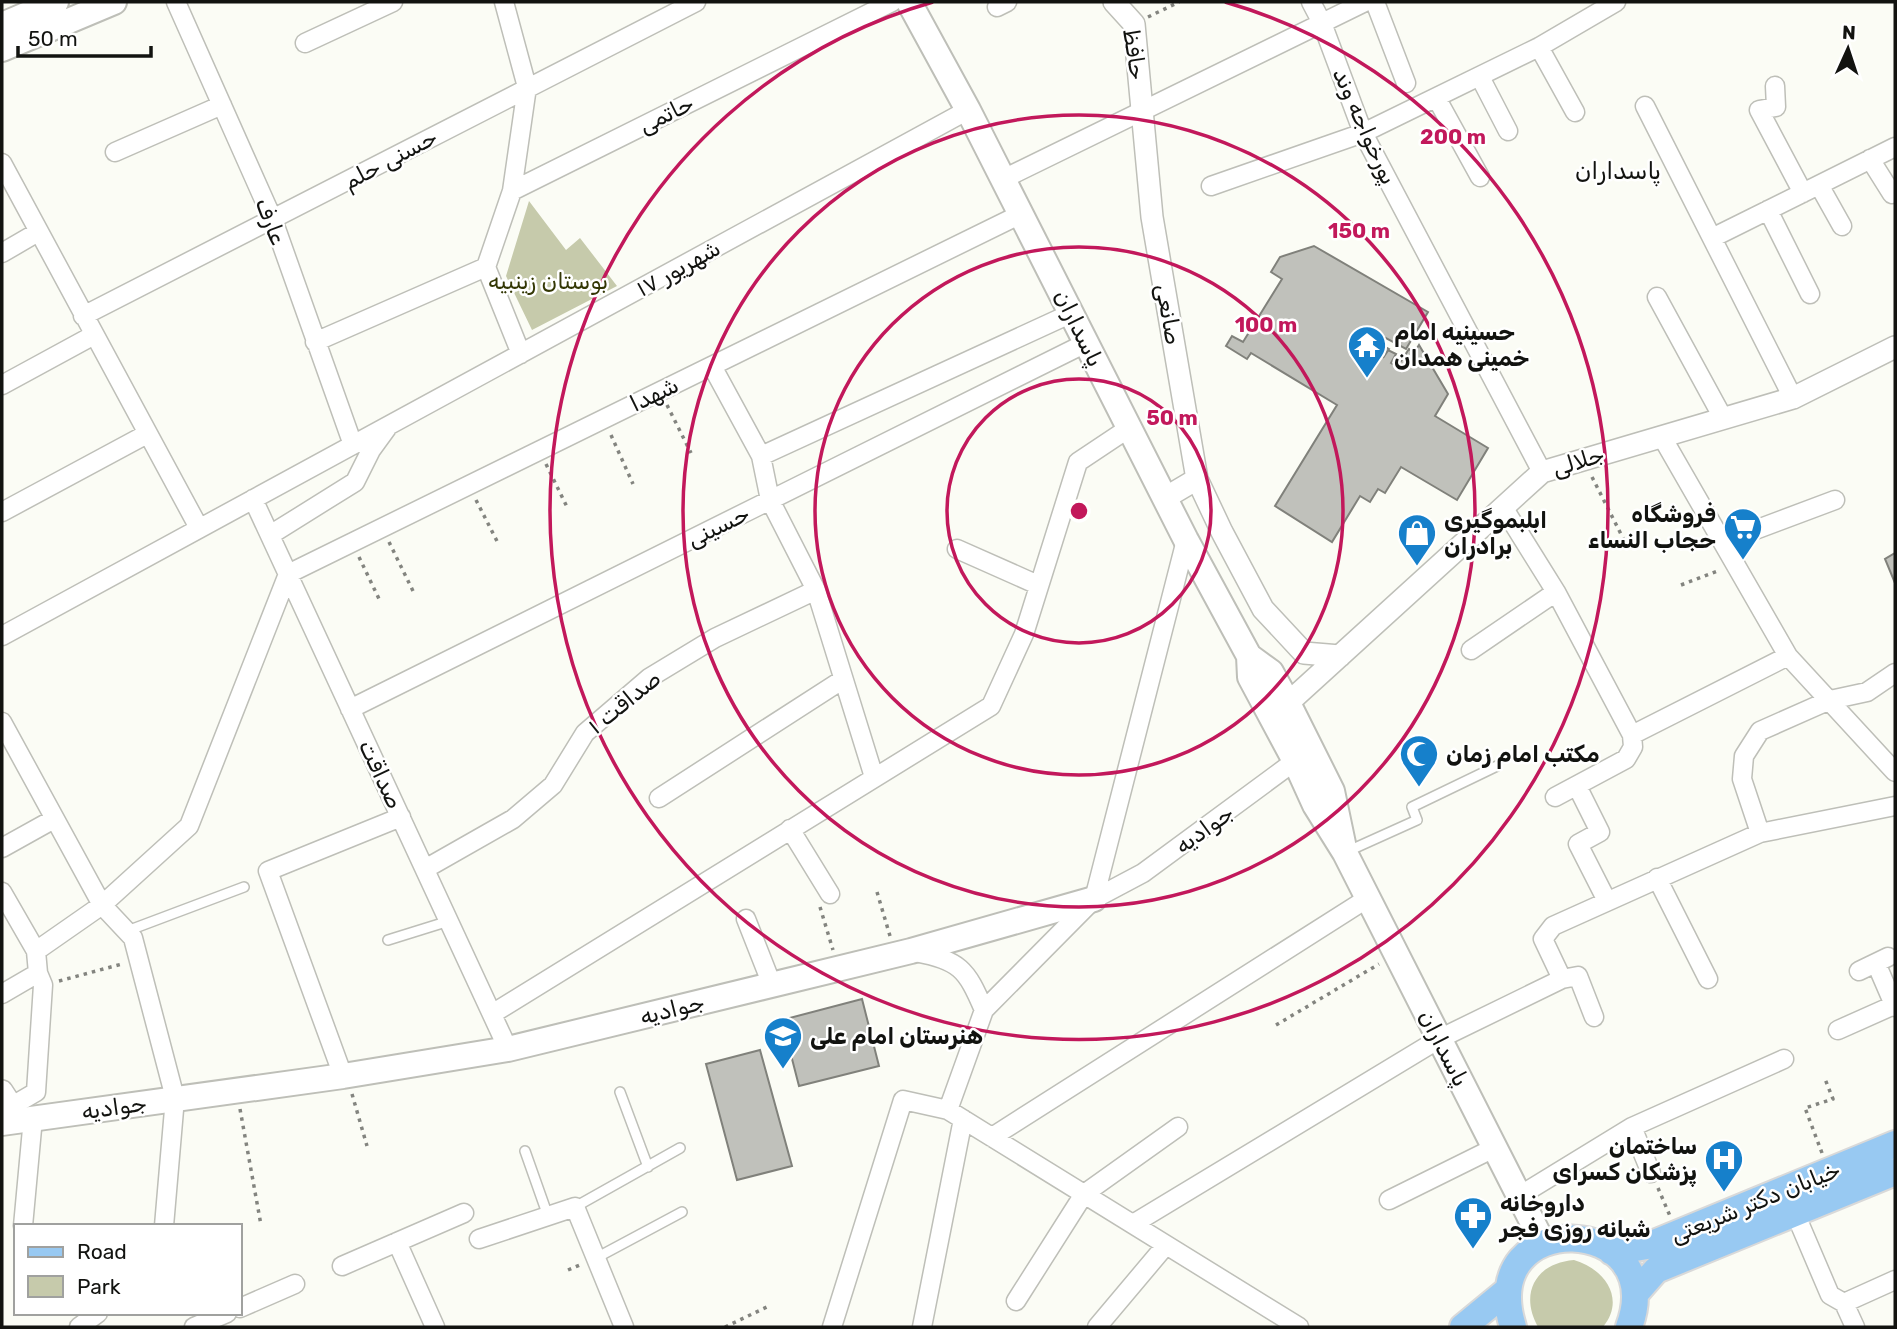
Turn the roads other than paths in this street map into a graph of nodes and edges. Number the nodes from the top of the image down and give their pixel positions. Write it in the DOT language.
graph roads {
  1 [pos="57,2"];
  2 [pos="114,2"];
  3 [pos="176,2"];
  4 [pos="393,2"];
  5 [pos="504,2"];
  6 [pos="696,2"];
  7 [pos="892,2"];
  8 [pos="909,2"];
  9 [pos="1114,2"];
  10 [pos="1311,2"];
  11 [pos="1365,2"];
  12 [pos="1375,2"];
  13 [pos="1616,2"];
  14 [pos="1322,23"];
  15 [pos="2,25"];
  16 [pos="305,43"];
  17 [pos="1539,47"];
  18 [pos="2,49"];
  19 [pos="1480,77"];
  20 [pos="1406,83"];
  21 [pos="1775,86"];
  22 [pos="527,87"];
  23 [pos="1437,99"];
  24 [pos="222,105"];
  25 [pos="1645,106"];
  26 [pos="968,110"];
  27 [pos="1143,112"];
  28 [pos="1575,112"];
  29 [pos="1508,131"];
  30 [pos="1363,134"];
  31 [pos="1895,147"];
  32 [pos="115,152"];
  33 [pos="1870,159"];
  34 [pos="2,163"];
  35 [pos="1480,177"];
  36 [pos="1003,178"];
  37 [pos="1211,186"];
  38 [pos="1811,189"];
  39 [pos="512,191"];
  40 [pos="1892,194"];
  41 [pos="1768,211"];
  42 [pos="1021,214"];
  43 [pos="272,220"];
  44 [pos="1842,226"];
  45 [pos="38,232"];
  46 [pos="1712,238"];
  47 [pos="2,253"];
  48 [pos="486,267"];
  49 [pos="1810,294"];
  50 [pos="1657,297"];
  51 [pos="1072,313"];
  52 [pos="83,316"];
  53 [pos="94,335"];
  54 [pos="315,342"];
  55 [pos="1086,343"];
  56 [pos="1895,347"];
  57 [pos="521,354"];
  58 [pos="712,366"];
  59 [pos="2,385"];
  60 [pos="1793,398"];
  61 [pos="1723,418"];
  62 [pos="389,425"];
  63 [pos="1129,428"];
  64 [pos="147,434"];
  65 [pos="1662,436"];
  66 [pos="353,444"];
  67 [pos="761,456"];
  68 [pos="1542,472"];
  69 [pos="1197,478"];
  70 [pos="1165,498"];
  71 [pos="253,499"];
  72 [pos="770,500"];
  73 [pos="1835,500"];
  74 [pos="1503,507"];
  75 [pos="2,512"];
  76 [pos="199,528"];
  77 [pos="270,535"];
  78 [pos="1186,540"];
  79 [pos="1723,542"];
  80 [pos="957,549"];
  81 [pos="288,574"];
  82 [pos="1038,585"];
  83 [pos="816,590"];
  84 [pos="1556,592"];
  85 [pos="2,635"];
  86 [pos="1471,650"];
  87 [pos="1249,656"];
  88 [pos="1340,656"];
  89 [pos="1788,656"];
  90 [pos="1895,673"];
  91 [pos="842,680"];
  92 [pos="1830,700"];
  93 [pos="1288,704"];
  94 [pos="350,709"];
  95 [pos="5,734"];
  96 [pos="1632,735"];
  97 [pos="1296,761"];
  98 [pos="1497,766"];
  99 [pos="1895,772"];
  100 [pos="874,777"];
  101 [pos="1577,786"];
  102 [pos="1555,797"];
  103 [pos="659,798"];
  104 [pos="1895,806"];
  105 [pos="401,817"];
  106 [pos="54,819"];
  107 [pos="790,829"];
  108 [pos="1760,833"];
  109 [pos="2,848"];
  110 [pos="1345,853"];
  111 [pos="425,869"];
  112 [pos="1657,878"];
  113 [pos="244,887"];
  114 [pos="2,892"];
  115 [pos="824,898"];
  116 [pos="1368,898"];
  117 [pos="1094,899"];
  118 [pos="1607,901"];
  119 [pos="102,905"];
  120 [pos="746,919"];
  121 [pos="449,921"];
  122 [pos="127,932"];
  123 [pos="388,940"];
  124 [pos="36,951"];
  125 [pos="903,953"];
  126 [pos="1859,971"];
  127 [pos="41,979"];
  128 [pos="1562,979"];
  129 [pos="1708,979"];
  130 [pos="772,985"];
  131 [pos="2,994"];
  132 [pos="1895,1006"];
  133 [pos="984,1010"];
  134 [pos="492,1014"];
  135 [pos="1594,1017"];
  136 [pos="1838,1030"];
  137 [pos="1439,1039"];
  138 [pos="508,1049"];
  139 [pos="1784,1059"];
  140 [pos="345,1076"];
  141 [pos="620,1092"];
  142 [pos="175,1098"];
  143 [pos="14,1111"];
  144 [pos="955,1114"];
  145 [pos="1178,1127"];
  146 [pos="1632,1128"];
  147 [pos="992,1137"];
  148 [pos="1895,1144"];
  149 [pos="680,1148"];
  150 [pos="1494,1148"];
  151 [pos="525,1150"];
  152 [pos="648,1167"];
  153 [pos="1895,1172"];
  154 [pos="1651,1173"];
  155 [pos="1084,1194"];
  156 [pos="1519,1196"];
  157 [pos="1389,1200"];
  158 [pos="575,1208"];
  159 [pos="682,1212"];
  160 [pos="464,1213"];
  161 [pos="1795,1213"];
  162 [pos="548,1216"];
  163 [pos="23,1224"];
  164 [pos="164,1224"];
  165 [pos="1133,1224"];
  166 [pos="478,1239"];
  167 [pos="397,1242"];
  168 [pos="1543,1244"];
  169 [pos="1166,1245"];
  170 [pos="1612,1252"];
  171 [pos="596,1258"];
  172 [pos="342,1266"];
  173 [pos="1895,1280"];
  174 [pos="295,1284"];
  175 [pos="1508,1290"];
  176 [pos="1635,1294"];
  177 [pos="1016,1301"];
  178 [pos="1844,1303"];
  179 [pos="242,1307"];
  180 [pos="95,1315"];
  181 [pos="222,1315"];
  182 [pos="79,1327"];
  183 [pos="194,1327"];
  184 [pos="435,1327"];
  185 [pos="624,1327"];
  186 [pos="832,1327"];
  187 [pos="922,1327"];
  188 [pos="1097,1327"];
  189 [pos="1299,1327"];
  190 [pos="1463,1327"];
  191 [pos="1513,1327"];
  192 [pos="1629,1327"];
  193 [pos="1856,1327"];
  1 -- 15 [label="main road"];
  2 -- 18 [label="main road"];
  3 -- 24 [label="street, عارف"];
  4 -- 16 [label="street"];
  5 -- 22 [label="street"];
  6 -- 22 [label="street, حسنی حلم"];
  7 -- 39 [label="street, حاتمی"];
  8 -- 26 [label="main road, پاسداران"];
  9 -- 27 [label="street, حافظ"];
  10 -- 14 [label="street, پورخواجه وند"];
  11 -- 14 [label="street"];
  12 -- 20 [label="street"];
  13 -- 17 [label="street"];
  14 -- 27 [label="street"];
  14 -- 30 [label="street, پورخواجه وند"];
  17 -- 19 [label="street"];
  17 -- 28 [label="street"];
  19 -- 23 [label="street"];
  19 -- 29 [label="street"];
  21 -- 38 [label="street"];
  22 -- 39 [label="street"];
  22 -- 43 [label="street, حسنی حلم"];
  23 -- 30 [label="street"];
  23 -- 35 [label="street"];
  24 -- 32 [label="street"];
  24 -- 43 [label="street, عارف"];
  25 -- 46 [label="street"];
  26 -- 36 [label="main road, پاسداران"];
  26 -- 57 [label="street, ۱۷ شهریور"];
  27 -- 36 [label="street"];
  27 -- 69 [label="street, صانعی"];
  30 -- 37 [label="street"];
  30 -- 68 [label="street, پورخواجه وند"];
  31 -- 33 [label="street"];
  33 -- 38 [label="street"];
  33 -- 40 [label="street"];
  34 -- 45 [label="street"];
  36 -- 42 [label="main road, پاسداران"];
  38 -- 41 [label="street"];
  38 -- 44 [label="street"];
  39 -- 48 [label="street"];
  41 -- 46 [label="street"];
  41 -- 49 [label="street"];
  42 -- 51 [label="main road, پاسداران"];
  42 -- 58 [label="street, شهدا"];
  43 -- 52 [label="street, حسنی حلم"];
  43 -- 54 [label="street, عارف"];
  45 -- 47 [label="street"];
  45 -- 52 [label="street"];
  46 -- 60 [label="street"];
  48 -- 54 [label="street"];
  48 -- 57 [label="street"];
  50 -- 61 [label="street"];
  51 -- 55 [label="main road, پاسداران"];
  51 -- 67 [label="street"];
  52 -- 53 [label="street"];
  53 -- 59 [label="street"];
  53 -- 64 [label="street"];
  54 -- 66 [label="street, عارف"];
  55 -- 63 [label="main road, پاسداران"];
  55 -- 72 [label="street, حسینی"];
  56 -- 60 [label="street, جلالی"];
  57 -- 62 [label="street, ۱۷ شهریور"];
  58 -- 67 [label="street"];
  58 -- 81 [label="street, شهدا"];
  60 -- 61 [label="street, جلالی"];
  61 -- 65 [label="street, جلالی"];
  62 -- 66 [label="street, ۱۷ شهریور"];
  62 -- 77 [label="street, ۱۷ شهریور"];
  63 -- 70 [label="main road, پاسداران"];
  63 -- 82 [label="street"];
  64 -- 75 [label="street"];
  64 -- 76 [label="street"];
  65 -- 68 [label="street, جلالی"];
  65 -- 79 [label="street"];
  66 -- 71 [label="street, ۱۷ شهریور"];
  67 -- 72 [label="street"];
  68 -- 74 [label="street, جلالی"];
  69 -- 70 [label="street"];
  69 -- 88 [label="street, صانعی"];
  70 -- 78 [label="main road, پاسداران"];
  71 -- 76 [label="street, ۱۷ شهریور"];
  71 -- 77 [label="street, صداقت"];
  72 -- 83 [label="street"];
  72 -- 94 [label="street, حسینی"];
  73 -- 79 [label="street"];
  74 -- 84 [label="street"];
  74 -- 88 [label="street, جلالی"];
  76 -- 85 [label="street, ۱۷ شهریور"];
  77 -- 81 [label="street, صداقت"];
  78 -- 87 [label="main road, پاسداران"];
  78 -- 117 [label="street"];
  79 -- 89 [label="street"];
  80 -- 82 [label="street"];
  81 -- 94 [label="street, صداقت"];
  81 -- 119 [label="street"];
  82 -- 100 [label="street"];
  83 -- 91 [label="street"];
  83 -- 111 [label="street, صداقت ۱"];
  84 -- 86 [label="street"];
  84 -- 96 [label="street"];
  87 -- 93 [label="main road, پاسداران"];
  87 -- 97 [label="main road, پاسداران"];
  88 -- 93 [label="street, جلالی"];
  89 -- 92 [label="street"];
  89 -- 96 [label="street"];
  90 -- 92 [label="street"];
  91 -- 100 [label="street"];
  91 -- 103 [label="street"];
  92 -- 99 [label="street"];
  92 -- 108 [label="street"];
  93 -- 110 [label="main road, پاسداران"];
  94 -- 105 [label="street, صداقت"];
  95 -- 106 [label="street"];
  96 -- 101 [label="street"];
  97 -- 110 [label="main road, پاسداران"];
  97 -- 117 [label="street, جوادیه"];
  98 -- 110 [label="lane"];
  100 -- 107 [label="street"];
  101 -- 102 [label="street"];
  101 -- 118 [label="street"];
  104 -- 108 [label="street"];
  105 -- 111 [label="street, صداقت"];
  105 -- 140 [label="street"];
  106 -- 109 [label="street"];
  106 -- 119 [label="street"];
  107 -- 115 [label="street"];
  107 -- 134 [label="street"];
  108 -- 112 [label="street"];
  110 -- 116 [label="main road, پاسداران"];
  111 -- 121 [label="street, صداقت"];
  112 -- 118 [label="street"];
  112 -- 129 [label="street"];
  113 -- 122 [label="lane"];
  114 -- 124 [label="street"];
  116 -- 137 [label="main road, پاسداران"];
  116 -- 147 [label="street"];
  117 -- 125 [label="main road, جوادیه"];
  117 -- 133 [label="street"];
  118 -- 128 [label="street"];
  119 -- 122 [label="street"];
  119 -- 124 [label="street"];
  120 -- 130 [label="street"];
  121 -- 123 [label="lane"];
  121 -- 134 [label="street, صداقت"];
  122 -- 142 [label="street"];
  124 -- 127 [label="street"];
  125 -- 130 [label="main road, جوادیه"];
  125 -- 133 [label="street"];
  126 -- 132 [label="street"];
  127 -- 131 [label="street"];
  127 -- 143 [label="street"];
  128 -- 135 [label="street"];
  128 -- 137 [label="street"];
  130 -- 138 [label="main road, جوادیه"];
  132 -- 136 [label="street"];
  133 -- 144 [label="street"];
  134 -- 138 [label="street, صداقت"];
  137 -- 150 [label="main road, پاسداران"];
  137 -- 165 [label="street"];
  138 -- 140 [label="main road, جوادیه"];
  139 -- 146 [label="street"];
  140 -- 142 [label="main road, جوادیه"];
  141 -- 152 [label="lane"];
  142 -- 143 [label="main road, جوادیه"];
  142 -- 164 [label="street"];
  143 -- 163 [label="street"];
  144 -- 147 [label="street"];
  144 -- 186 [label="street"];
  144 -- 187 [label="street"];
  145 -- 155 [label="street"];
  146 -- 154 [label="street"];
  146 -- 156 [label="street"];
  147 -- 155 [label="street"];
  148 -- 170 [label="main road, خیابان دکتر شریعتی"];
  149 -- 152 [label="lane"];
  150 -- 156 [label="main road, پاسداران"];
  150 -- 157 [label="street"];
  151 -- 162 [label="lane"];
  152 -- 158 [label="lane"];
  153 -- 161 [label="main road, خیابان دکتر شریعتی"];
  155 -- 165 [label="street"];
  155 -- 177 [label="street"];
  156 -- 168 [label="main road, پاسداران"];
  158 -- 162 [label="street"];
  158 -- 171 [label="street"];
  159 -- 171 [label="lane"];
  160 -- 167 [label="street"];
  161 -- 176 [label="main road, خیابان دکتر شریعتی"];
  161 -- 178 [label="street"];
  162 -- 166 [label="street"];
  165 -- 169 [label="street"];
  167 -- 172 [label="street"];
  167 -- 184 [label="street"];
  168 -- 170 [label="main road"];
  168 -- 175 [label="main road"];
  169 -- 188 [label="street"];
  169 -- 189 [label="street"];
  170 -- 176 [label="main road"];
  171 -- 185 [label="street"];
  173 -- 178 [label="street"];
  174 -- 179 [label="street"];
  175 -- 190 [label="main road"];
  175 -- 191 [label="main road"];
  176 -- 192 [label="main road"];
  178 -- 193 [label="street"];
  180 -- 182 [label="street"];
  181 -- 183 [label="street"];
}
